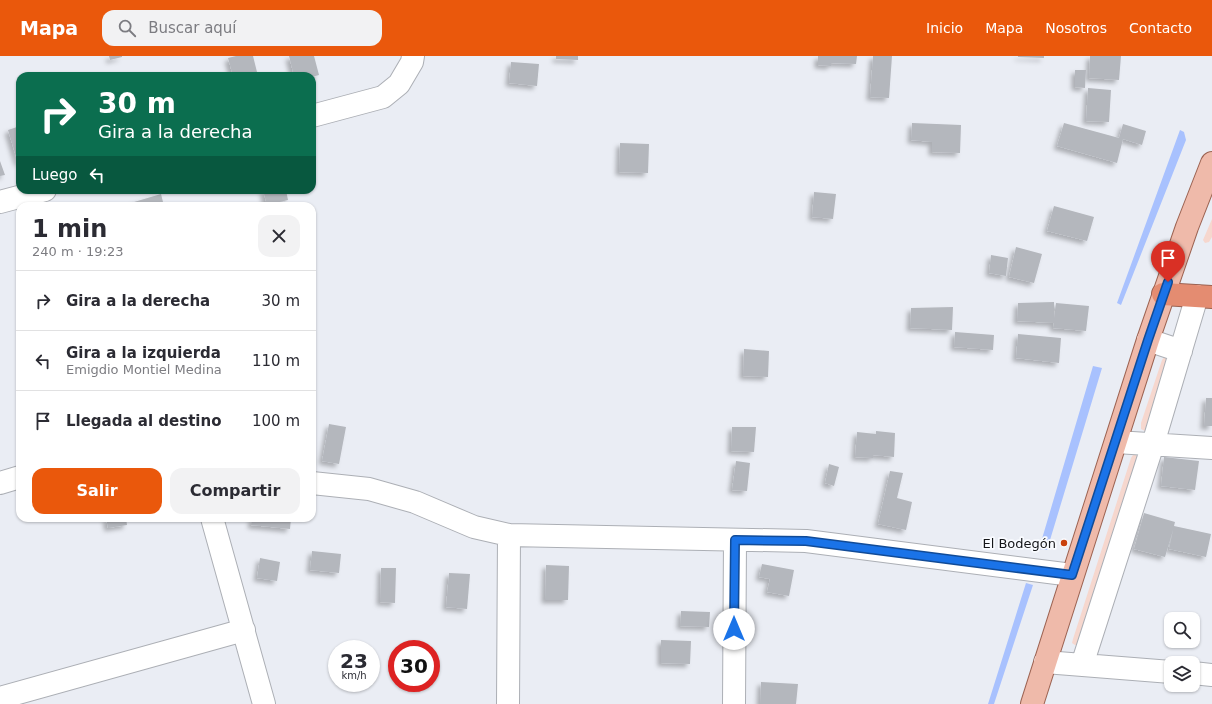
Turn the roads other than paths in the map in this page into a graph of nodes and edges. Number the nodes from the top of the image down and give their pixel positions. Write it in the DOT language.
graph roads {
  1 [pos="413,56"];
  2 [pos="316,115"];
  3 [pos="1212,163"];
  4 [pos="30,194"];
  5 [pos="0,202"];
  6 [pos="1163,294"];
  7 [pos="1204,297"];
  8 [pos="1148,340"];
  9 [pos="1181,350"];
  10 [pos="1116,442"];
  11 [pos="1152,444"];
  12 [pos="1212,448"];
  13 [pos="16,478"];
  14 [pos="0,483"];
  15 [pos="316,483"];
  16 [pos="213,522"];
  17 [pos="509,535"];
  18 [pos="735,540"];
  19 [pos="1072,575"];
  20 [pos="244,630"];
  21 [pos="1045,662"];
  22 [pos="1082,665"];
  23 [pos="1164,671"];
  24 [pos="1200,674"];
  25 [pos="1212,675"];
  26 [pos="0,698"];
  27 [pos="264,704"];
  28 [pos="508,704"];
  29 [pos="734,704"];
  30 [pos="1032,704"];
  1 -- 2 [label="street"];
  3 -- 6 [label="main road"];
  4 -- 5 [label="street"];
  6 -- 7 [label="highway"];
  6 -- 8 [label="main road"];
  7 -- 9 [label="street"];
  8 -- 9 [label="street"];
  8 -- 10 [label="main road"];
  9 -- 11 [label="street"];
  10 -- 11 [label="street"];
  10 -- 19 [label="main road"];
  11 -- 12 [label="street"];
  11 -- 22 [label="street"];
  13 -- 14 [label="street"];
  15 -- 17 [label="street"];
  16 -- 20 [label="street"];
  17 -- 18 [label="street"];
  17 -- 28 [label="street"];
  18 -- 19 [label="street"];
  18 -- 29 [label="street"];
  19 -- 21 [label="main road"];
  20 -- 26 [label="street"];
  20 -- 27 [label="street"];
  21 -- 22 [label="street"];
  21 -- 30 [label="main road"];
  22 -- 23 [label="street"];
  24 -- 25 [label="street"];
}
